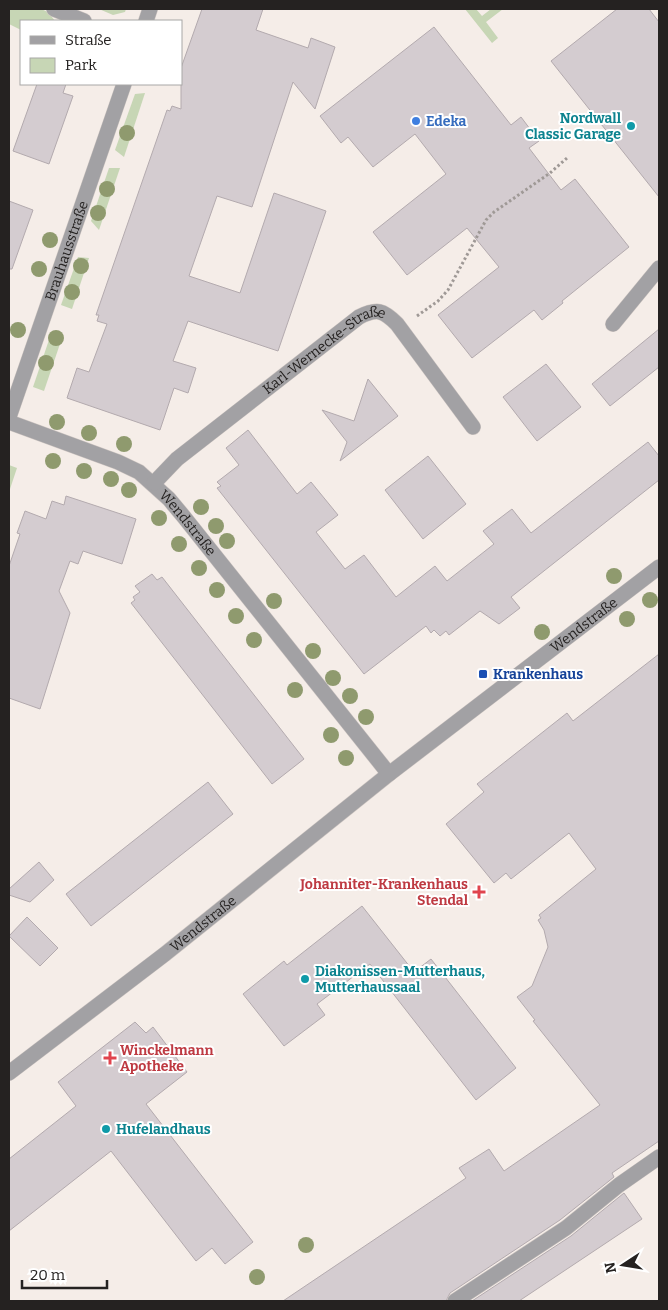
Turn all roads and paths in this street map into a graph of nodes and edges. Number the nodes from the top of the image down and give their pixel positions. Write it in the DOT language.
graph roads {
  1 [pos="54,9"];
  2 [pos="82,20"];
  3 [pos="124,85"];
  4 [pos="567,158"];
  5 [pos="659,268"];
  6 [pos="613,324"];
  7 [pos="401,328"];
  8 [pos="9,417"];
  9 [pos="9,422"];
  10 [pos="473,427"];
  11 [pos="154,484"];
  12 [pos="659,567"];
  13 [pos="388,774"];
  14 [pos="10,1068"];
  15 [pos="659,1157"];
  16 [pos="455,1301"];
  1 -- 2 [label="street"];
  3 -- 8 [label="street, Brauhausstraße"];
  4 -- 7 [label="path"];
  5 -- 6 [label="street"];
  7 -- 10 [label="street, Karl-Wernecke-Straße"];
  7 -- 11 [label="street, Karl-Wernecke-Straße"];
  9 -- 11 [label="street"];
  11 -- 13 [label="street, Wendstraße"];
  12 -- 13 [label="street, Wendstraße"];
  13 -- 14 [label="street, Wendstraße"];
  15 -- 16 [label="street"];
}
